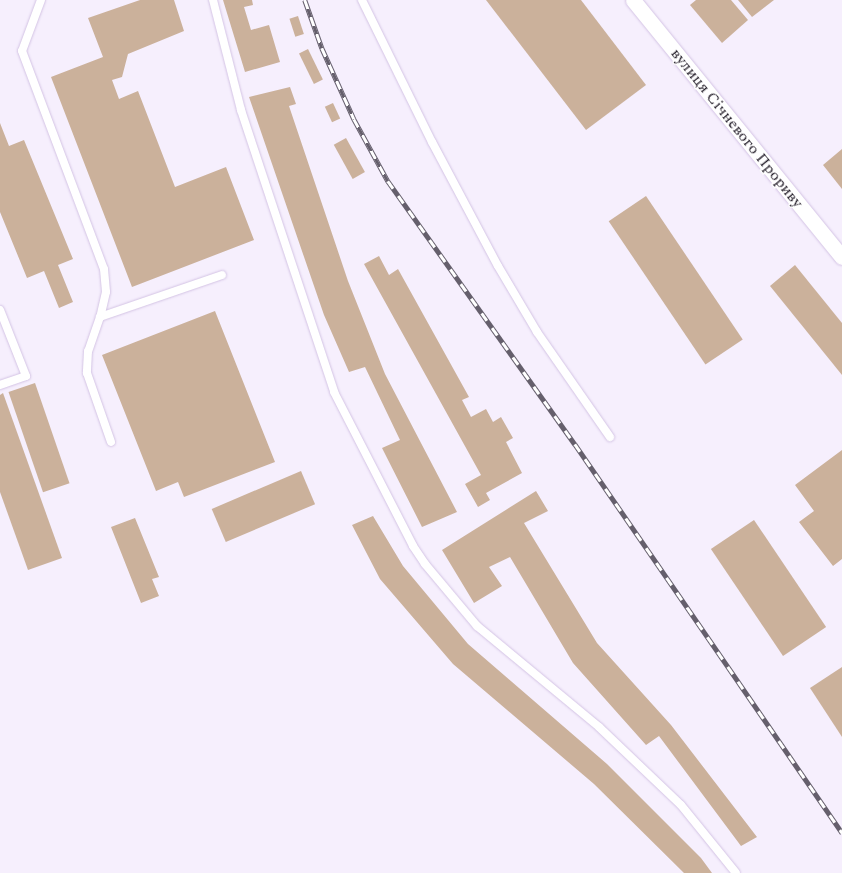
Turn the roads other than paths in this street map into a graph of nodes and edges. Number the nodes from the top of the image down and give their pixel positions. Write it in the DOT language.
graph roads {
  1 [pos="41,0"];
  2 [pos="213,0"];
  3 [pos="362,0"];
  4 [pos="633,0"];
  5 [pos="842,257"];
  6 [pos="222,275"];
  7 [pos="0,310"];
  8 [pos="100,317"];
  9 [pos="0,385"];
  10 [pos="610,437"];
  11 [pos="111,442"];
  12 [pos="736,873"];
  1 -- 8 [label="lane"];
  2 -- 12 [label="lane"];
  3 -- 10 [label="lane"];
  4 -- 5 [label="street, вулиця Січневого Прориву"];
  6 -- 8 [label="lane"];
  7 -- 9 [label="lane"];
  8 -- 11 [label="lane"];
}
